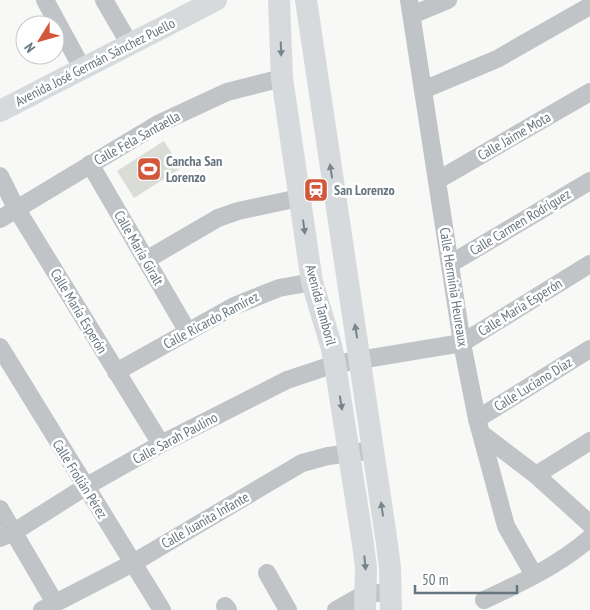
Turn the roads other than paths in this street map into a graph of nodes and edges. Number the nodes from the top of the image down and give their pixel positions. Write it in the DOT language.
graph roads {
  1 [pos="45,0"];
  2 [pos="104,0"];
  3 [pos="216,0"];
  4 [pos="279,0"];
  5 [pos="306,0"];
  6 [pos="448,0"];
  7 [pos="590,6"];
  8 [pos="410,8"];
  9 [pos="128,44"];
  10 [pos="82,68"];
  11 [pos="282,78"];
  12 [pos="423,90"];
  13 [pos="590,92"];
  14 [pos="0,110"];
  15 [pos="90,164"];
  16 [pos="0,176"];
  17 [pos="438,180"];
  18 [pos="590,181"];
  19 [pos="300,198"];
  20 [pos="16,208"];
  21 [pos="0,218"];
  22 [pos="146,260"];
  23 [pos="450,264"];
  24 [pos="590,264"];
  25 [pos="312,282"];
  26 [pos="188,332"];
  27 [pos="462,344"];
  28 [pos="0,347"];
  29 [pos="590,349"];
  30 [pos="360,360"];
  31 [pos="335,364"];
  32 [pos="116,372"];
  33 [pos="479,427"];
  34 [pos="590,440"];
  35 [pos="161,444"];
  36 [pos="374,450"];
  37 [pos="349,454"];
  38 [pos="536,475"];
  39 [pos="85,487"];
  40 [pos="0,509"];
  41 [pos="590,524"];
  42 [pos="7,535"];
  43 [pos="590,538"];
  44 [pos="132,563"];
  45 [pos="267,573"];
  46 [pos="534,576"];
  47 [pos="484,600"];
  48 [pos="366,601"];
  49 [pos="391,602"];
  50 [pos="48,606"];
  51 [pos="162,610"];
  52 [pos="288,610"];
  53 [pos="336,610"];
  1 -- 10 [label="street"];
  2 -- 9 [label="street"];
  3 -- 9 [label="main road, Avenida José Germán Sánchez Puello"];
  4 -- 11 [label="main road, Avenida Tamboril, one-way"];
  30 -- 5 [label="main road, Avenida Tamboril, one-way"];
  6 -- 8 [label="street"];
  7 -- 12 [label="street"];
  8 -- 12 [label="street, Calle Herminia Heureaux"];
  9 -- 10 [label="main road, Avenida José Germán Sánchez Puello"];
  10 -- 14 [label="main road, Avenida José Germán Sánchez Puello"];
  11 -- 15 [label="street, Calle Fela Santaella"];
  11 -- 19 [label="main road, Avenida Tamboril"];
  12 -- 17 [label="street, Calle Herminia Heureaux"];
  13 -- 17 [label="street, Calle Jaime Mota"];
  15 -- 20 [label="street, Calle Fela Santaella"];
  15 -- 22 [label="street, Calle María Giralt"];
  16 -- 20 [label="street, Calle María Esperón"];
  17 -- 23 [label="street, Calle Herminia Heureaux"];
  18 -- 23 [label="street, Calle Carmen Rodríguez"];
  19 -- 22 [label="street"];
  19 -- 25 [label="main road, Avenida Tamboril, one-way"];
  20 -- 21 [label="street, Calle Fela Santaella"];
  20 -- 32 [label="street, Calle María Esperón"];
  22 -- 26 [label="street, Calle María Giralt"];
  23 -- 27 [label="street, Calle Herminia Heureaux"];
  24 -- 27 [label="street, Calle María Esperón"];
  25 -- 26 [label="street, Calle Ricardo Ramírez"];
  25 -- 31 [label="main road, Avenida Tamboril"];
  26 -- 32 [label="street, Calle Ricardo Ramírez"];
  27 -- 30 [label="street, Calle María Esperón"];
  27 -- 33 [label="street, Calle Herminia Heureaux"];
  28 -- 39 [label="street, Calle Frolián Pérez"];
  29 -- 33 [label="street, Calle Luciano Díaz"];
  30 -- 31 [label="street, Calle Sarah Paulino"];
  30 -- 36 [label="main road, Avenida Tamboril"];
  31 -- 35 [label="street, Calle Sarah Paulino"];
  31 -- 37 [label="main road, Avenida Tamboril, one-way"];
  32 -- 35 [label="street, Calle María Esperón"];
  33 -- 38 [label="street"];
  33 -- 46 [label="street, Calle Herminia Heureaux"];
  34 -- 38 [label="street"];
  35 -- 39 [label="street, Calle Sarah Paulino"];
  36 -- 37 [label="street, Calle Juanita Infante"];
  49 -- 36 [label="main road, Avenida Tamboril, one-way"];
  37 -- 44 [label="street, Calle Juanita Infante"];
  37 -- 48 [label="main road, Avenida Tamboril, one-way"];
  38 -- 41 [label="street"];
  39 -- 42 [label="street, Calle Sarah Paulino"];
  39 -- 44 [label="street, Calle Frolián Pérez"];
  40 -- 42 [label="street"];
  42 -- 50 [label="street"];
  43 -- 46 [label="street"];
  44 -- 50 [label="street, Calle Juanita Infante"];
  44 -- 51 [label="street, Calle Frolián Pérez"];
  45 -- 52 [label="street"];
  46 -- 47 [label="street"];
  48 -- 49 [label="street"];
  48 -- 53 [label="street"];
}
